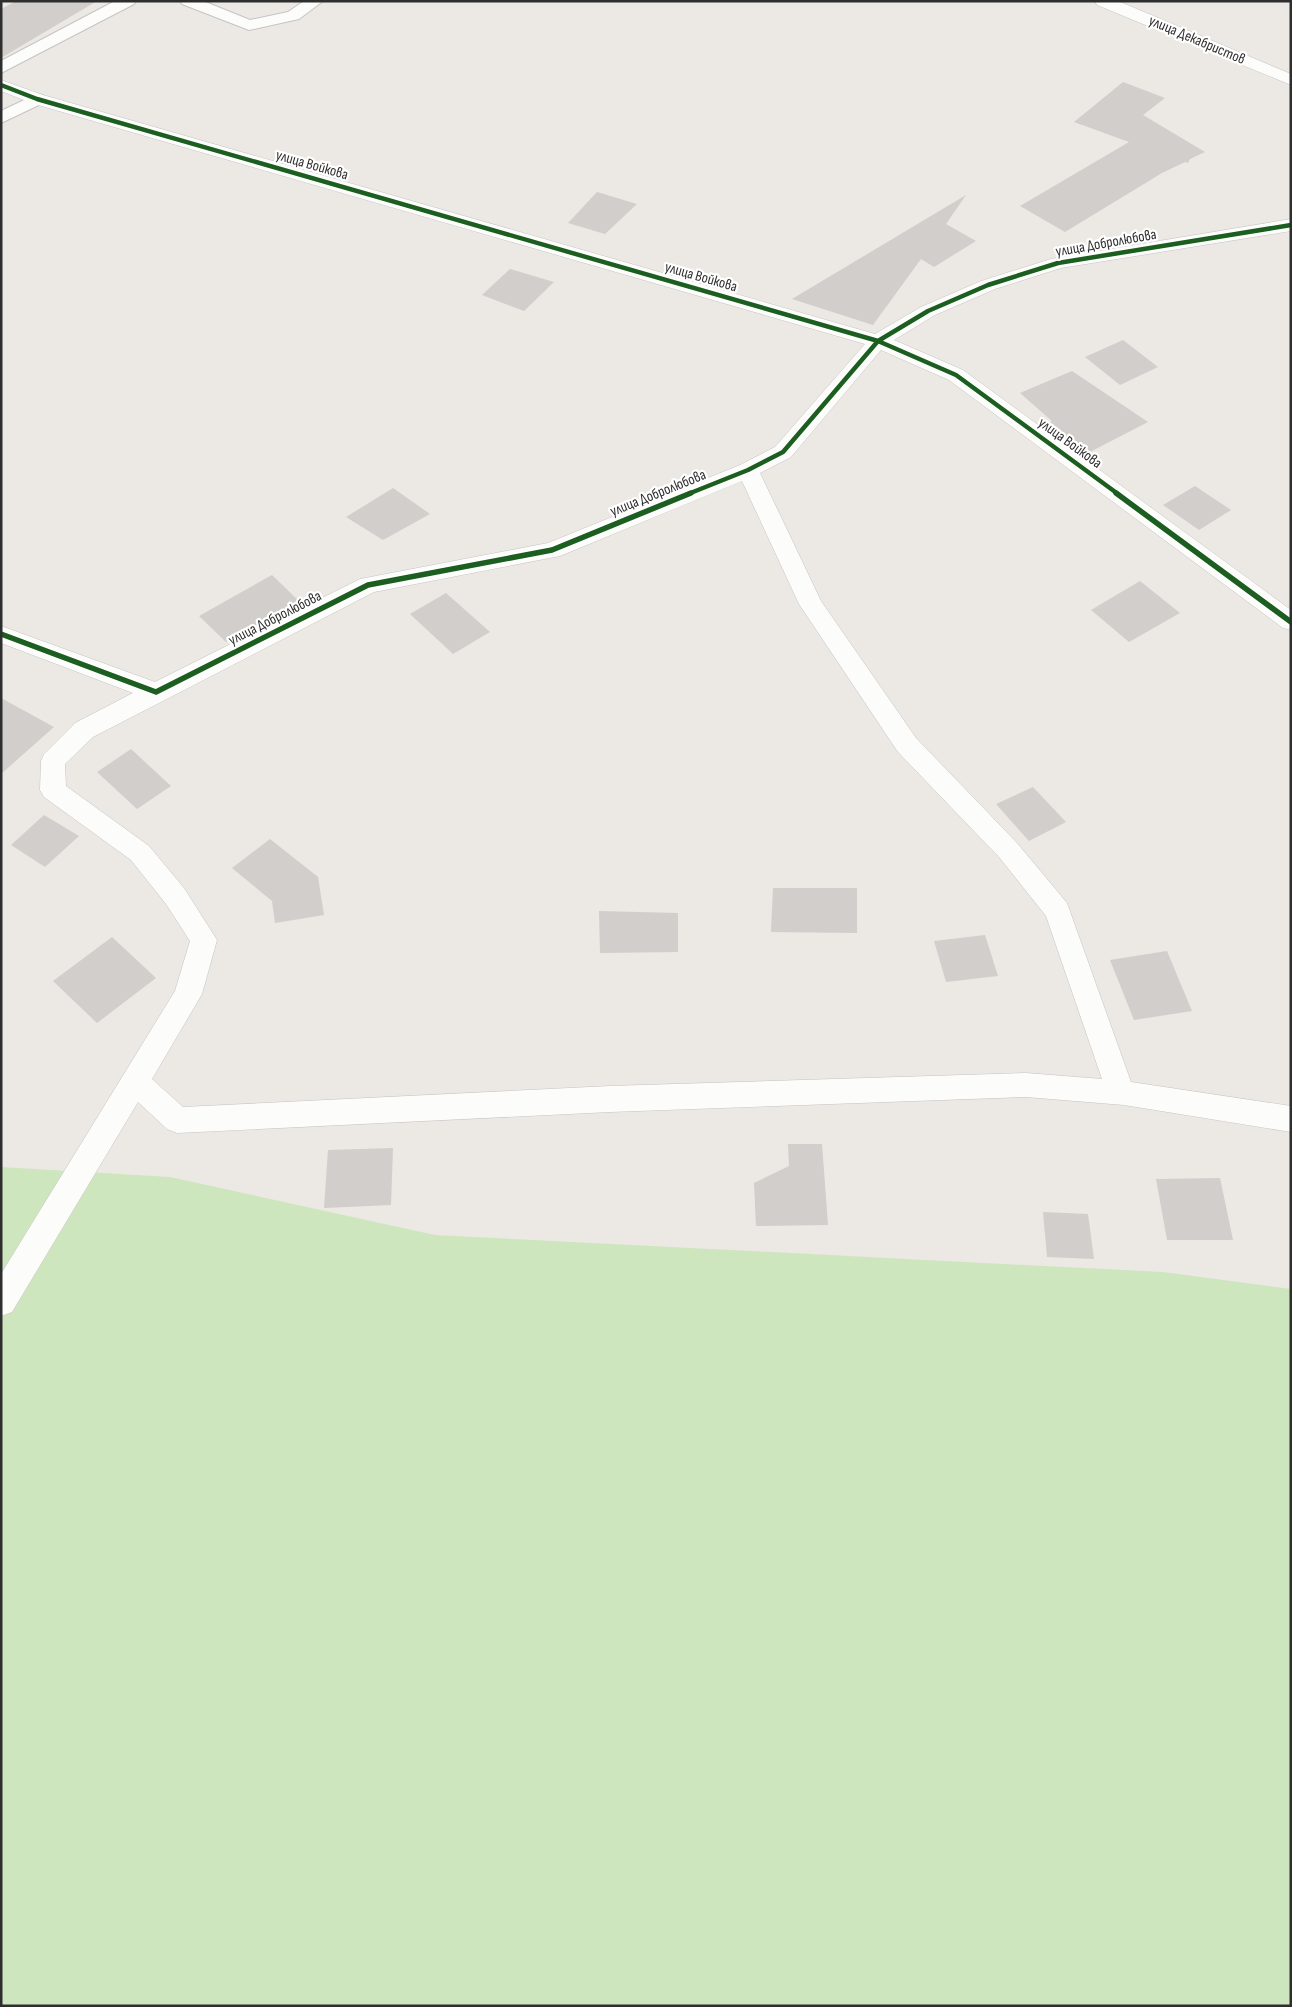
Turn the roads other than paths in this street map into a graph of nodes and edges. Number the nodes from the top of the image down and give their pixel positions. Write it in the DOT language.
graph roads {
  1 [pos="128,1"];
  2 [pos="188,1"];
  3 [pos="315,1"];
  4 [pos="1103,1"];
  5 [pos="1,68"];
  6 [pos="1291,80"];
  7 [pos="1,85"];
  8 [pos="36,98"];
  9 [pos="1,118"];
  10 [pos="1291,226"];
  11 [pos="878,341"];
  12 [pos="748,470"];
  13 [pos="1291,622"];
  14 [pos="1,634"];
  15 [pos="156,692"];
  16 [pos="135,1082"];
  17 [pos="1121,1094"];
  18 [pos="1291,1119"];
  19 [pos="1,1302"];
  1 -- 5 [label="lane"];
  2 -- 3 [label="lane"];
  4 -- 6 [label="street, улица Декабристов"];
  7 -- 8 [label="street, улица Войкова"];
  8 -- 9 [label="lane"];
  8 -- 11 [label="street, улица Войкова"];
  10 -- 11 [label="street, улица Добролюбова"];
  11 -- 12 [label="street, улица Добролюбова"];
  11 -- 13 [label="street, улица Войкова"];
  12 -- 15 [label="street, улица Добролюбова"];
  12 -- 17 [label="street"];
  14 -- 15 [label="street"];
  15 -- 16 [label="street, улица Добролюбова"];
  16 -- 17 [label="street"];
  16 -- 19 [label="street"];
  17 -- 18 [label="street"];
}
